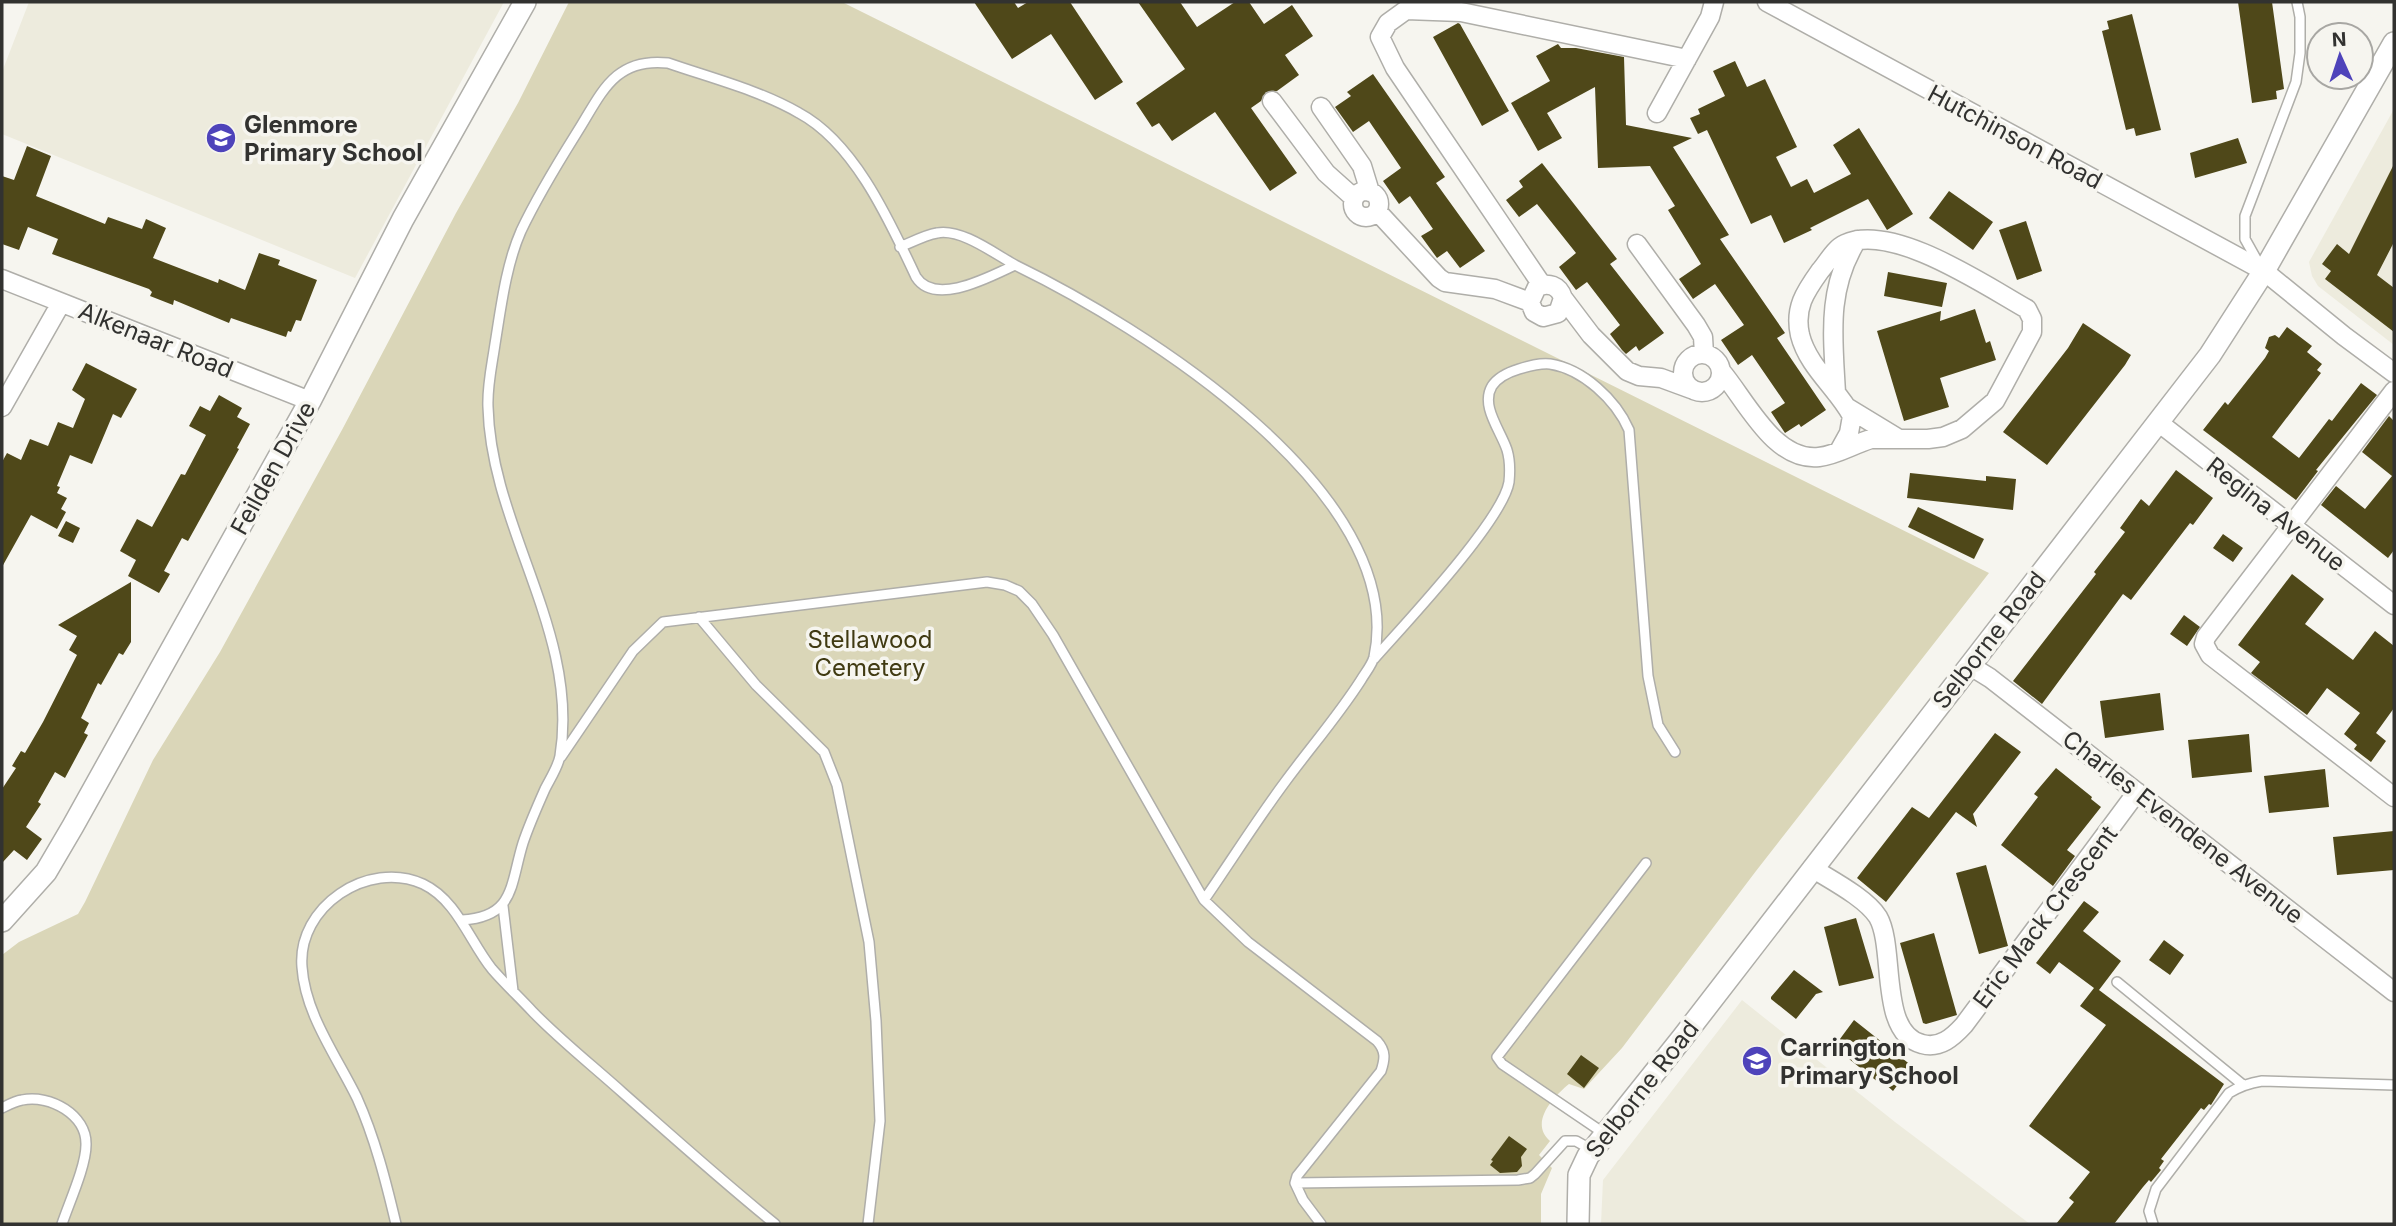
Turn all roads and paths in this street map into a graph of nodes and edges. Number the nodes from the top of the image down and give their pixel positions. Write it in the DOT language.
graph roads {
  1 [pos="525,2"];
  2 [pos="1714,2"];
  3 [pos="1767,2"];
  4 [pos="2297,2"];
  5 [pos="2394,43"];
  6 [pos="1687,59"];
  7 [pos="1272,101"];
  8 [pos="1321,107"];
  9 [pos="1657,113"];
  10 [pos="1362,195"];
  11 [pos="1857,240"];
  12 [pos="1637,244"];
  13 [pos="900,247"];
  14 [pos="1015,265"];
  15 [pos="2264,271"];
  16 [pos="2,279"];
  17 [pos="1536,291"];
  18 [pos="1563,298"];
  19 [pos="61,303"];
  20 [pos="1543,317"];
  21 [pos="1591,335"];
  22 [pos="1704,354"];
  23 [pos="1685,364"];
  24 [pos="1721,371"];
  25 [pos="2394,373"];
  26 [pos="1661,378"];
  27 [pos="1696,390"];
  28 [pos="2394,391"];
  29 [pos="1836,393"];
  30 [pos="310,401"];
  31 [pos="1745,406"];
  32 [pos="2,407"];
  33 [pos="1848,408"];
  34 [pos="2158,422"];
  35 [pos="1899,439"];
  36 [pos="1839,451"];
  37 [pos="2291,526"];
  38 [pos="2394,606"];
  39 [pos="699,617"];
  40 [pos="1373,660"];
  41 [pos="1969,665"];
  42 [pos="1675,752"];
  43 [pos="560,760"];
  44 [pos="2137,792"];
  45 [pos="2394,797"];
  46 [pos="1646,863"];
  47 [pos="1812,868"];
  48 [pos="1204,900"];
  49 [pos="503,906"];
  50 [pos="462,920"];
  51 [pos="2,921"];
  52 [pos="2116,982"];
  53 [pos="513,990"];
  54 [pos="2394,992"];
  55 [pos="2243,1085"];
  56 [pos="2394,1085"];
  57 [pos="2,1108"];
  58 [pos="1599,1142"];
  59 [pos="1295,1183"];
  60 [pos="62,1224"];
  61 [pos="396,1224"];
  62 [pos="775,1224"];
  63 [pos="868,1224"];
  64 [pos="1321,1224"];
  65 [pos="1578,1224"];
  66 [pos="2152,1224"];
  1 -- 30 [label="street, Feilden Drive"];
  2 -- 6 [label="street"];
  3 -- 15 [label="street, Hutchinson Road"];
  4 -- 15 [label="lane"];
  5 -- 15 [label="street, Selborne Road"];
  6 -- 9 [label="street"];
  6 -- 17 [label="street"];
  7 -- 10 [label="street"];
  8 -- 10 [label="street"];
  10 -- 17 [label="street"];
  11 -- 29 [label="street"];
  11 -- 29 [label="street"];
  11 -- 35 [label="street"];
  12 -- 22 [label="street"];
  13 -- 14 [label="lane"];
  13 -- 14 [label="lane"];
  13 -- 43 [label="lane"];
  14 -- 40 [label="lane"];
  15 -- 25 [label="street, Hutchinson Road"];
  15 -- 34 [label="street, Selborne Road"];
  16 -- 19 [label="street, Alkenaar Road"];
  17 -- 18 [label="street"];
  17 -- 20 [label="street"];
  18 -- 20 [label="street"];
  18 -- 21 [label="street"];
  19 -- 30 [label="street, Alkenaar Road"];
  19 -- 32 [label="street"];
  20 -- 21 [label="street"];
  21 -- 26 [label="street"];
  22 -- 23 [label="street"];
  22 -- 24 [label="street"];
  23 -- 26 [label="street"];
  23 -- 27 [label="street"];
  24 -- 27 [label="street"];
  24 -- 31 [label="street"];
  26 -- 27 [label="street"];
  27 -- 31 [label="street"];
  28 -- 37 [label="street"];
  29 -- 33 [label="street"];
  30 -- 51 [label="street, Feilden Drive"];
  31 -- 36 [label="street"];
  33 -- 35 [label="street"];
  33 -- 36 [label="street"];
  34 -- 37 [label="street, Regina Avenue"];
  34 -- 41 [label="street, Selborne Road"];
  35 -- 36 [label="street"];
  37 -- 38 [label="street, Regina Avenue"];
  37 -- 45 [label="street"];
  39 -- 43 [label="lane"];
  39 -- 48 [label="lane"];
  39 -- 63 [label="lane"];
  40 -- 42 [label="lane"];
  40 -- 48 [label="lane"];
  41 -- 44 [label="street, Charles Evendene Avenue"];
  41 -- 47 [label="street, Selborne Road"];
  43 -- 49 [label="lane"];
  44 -- 47 [label="street, Eric Mack Crescent"];
  44 -- 54 [label="street, Charles Evendene Avenue"];
  46 -- 58 [label="lane"];
  47 -- 58 [label="street, Selborne Road"];
  48 -- 59 [label="lane"];
  49 -- 50 [label="lane"];
  49 -- 53 [label="lane"];
  50 -- 53 [label="lane"];
  50 -- 61 [label="lane"];
  52 -- 55 [label="lane"];
  53 -- 62 [label="lane"];
  55 -- 56 [label="lane"];
  55 -- 66 [label="lane"];
  57 -- 60 [label="lane"];
  58 -- 59 [label="lane"];
  58 -- 65 [label="street, Selborne Road"];
  59 -- 64 [label="lane"];
}
